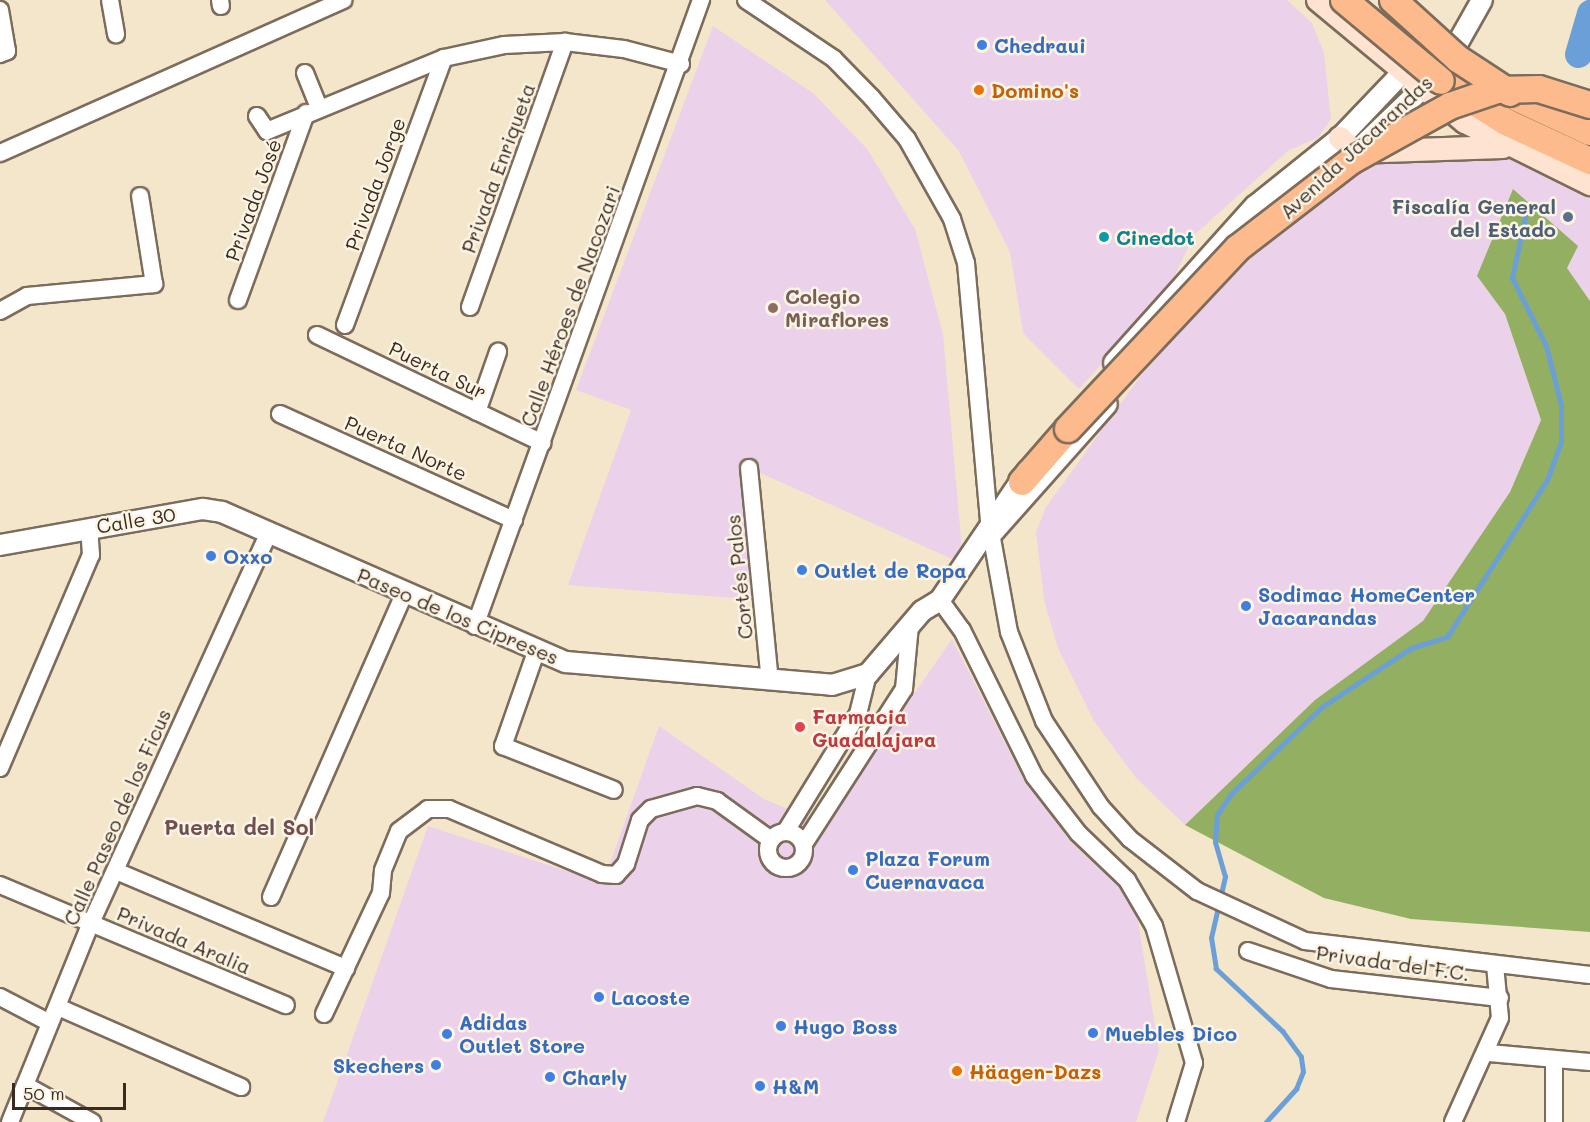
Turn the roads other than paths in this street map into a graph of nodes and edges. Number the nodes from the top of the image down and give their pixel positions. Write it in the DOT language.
graph roads {
  1 [pos="110,0"];
  2 [pos="344,0"];
  3 [pos="701,0"];
  4 [pos="746,0"];
  5 [pos="1318,0"];
  6 [pos="1333,0"];
  7 [pos="1344,0"];
  8 [pos="1393,0"];
  9 [pos="1405,0"];
  10 [pos="1482,0"];
  11 [pos="0,10"];
  12 [pos="116,34"];
  13 [pos="565,42"];
  14 [pos="1451,51"];
  15 [pos="3,53"];
  16 [pos="444,58"];
  17 [pos="681,64"];
  18 [pos="305,74"];
  19 [pos="1418,78"];
  20 [pos="313,110"];
  21 [pos="1586,112"];
  22 [pos="257,116"];
  23 [pos="1347,145"];
  24 [pos="1439,146"];
  25 [pos="1509,148"];
  26 [pos="0,153"];
  27 [pos="1590,161"];
  28 [pos="1590,184"];
  29 [pos="140,196"];
  30 [pos="1251,211"];
  31 [pos="1267,229"];
  32 [pos="238,300"];
  33 [pos="470,308"];
  34 [pos="0,312"];
  35 [pos="345,325"];
  36 [pos="317,335"];
  37 [pos="498,352"];
  38 [pos="477,412"];
  39 [pos="280,414"];
  40 [pos="542,443"];
  41 [pos="749,468"];
  42 [pos="1022,482"];
  43 [pos="514,520"];
  44 [pos="89,528"];
  45 [pos="269,532"];
  46 [pos="987,533"];
  47 [pos="0,545"];
  48 [pos="404,594"];
  49 [pos="939,600"];
  50 [pos="475,626"];
  51 [pos="910,626"];
  52 [pos="536,652"];
  53 [pos="868,674"];
  54 [pos="770,681"];
  55 [pos="0,768"];
  56 [pos="614,790"];
  57 [pos="786,831"];
  58 [pos="771,840"];
  59 [pos="804,844"];
  60 [pos="116,871"];
  61 [pos="0,885"];
  62 [pos="271,897"];
  63 [pos="92,923"];
  64 [pos="1248,951"];
  65 [pos="1495,965"];
  66 [pos="346,968"];
  67 [pos="1590,975"];
  68 [pos="0,997"];
  69 [pos="1500,999"];
  70 [pos="286,1005"];
  71 [pos="58,1008"];
  72 [pos="324,1014"];
  73 [pos="50,1023"];
  74 [pos="1489,1053"];
  75 [pos="1554,1059"];
  76 [pos="1590,1062"];
  77 [pos="25,1085"];
  78 [pos="241,1087"];
  79 [pos="10,1122"];
  80 [pos="93,1122"];
  81 [pos="1176,1122"];
  82 [pos="1453,1122"];
  83 [pos="1554,1122"];
  1 -- 12 [label="street"];
  2 -- 26 [label="street"];
  3 -- 17 [label="street, Calle Héroes de Nacozari"];
  4 -- 46 [label="street"];
  5 -- 19 [label="main road"];
  6 -- 19 [label="main road"];
  7 -- 27 [label="main road, bridge"];
  8 -- 21 [label="main road, bridge"];
  9 -- 14 [label="main road"];
  10 -- 14 [label="street"];
  11 -- 15 [label="street"];
  13 -- 16 [label="street"];
  13 -- 17 [label="street"];
  13 -- 33 [label="street, Privada Enriqueta"];
  14 -- 19 [label="street, Avenida Jacarandas"];
  14 -- 21 [label="main road, bridge"];
  14 -- 21 [label="main road"];
  16 -- 20 [label="street"];
  16 -- 35 [label="street, Privada Jorge"];
  17 -- 40 [label="street, Calle Héroes de Nacozari"];
  18 -- 20 [label="street"];
  19 -- 23 [label="street, Avenida Jacarandas"];
  19 -- 23 [label="street, Avenida Jacarandas"];
  19 -- 24 [label="main road"];
  19 -- 25 [label="main road"];
  20 -- 22 [label="street"];
  20 -- 32 [label="street, Privada José"];
  21 -- 42 [label="main road, bridge"];
  23 -- 24 [label="main road"];
  23 -- 30 [label="street, Avenida Jacarandas"];
  23 -- 31 [label="street, Avenida Jacarandas"];
  24 -- 25 [label="main road"];
  25 -- 28 [label="main road"];
  29 -- 34 [label="street"];
  30 -- 31 [label="street"];
  30 -- 42 [label="street, Avenida Jacarandas"];
  31 -- 46 [label="street, Avenida Jacarandas"];
  36 -- 38 [label="street, Puerta Sur"];
  37 -- 38 [label="street"];
  38 -- 40 [label="street, Puerta Sur"];
  39 -- 43 [label="street, Puerta Norte"];
  40 -- 43 [label="street, Calle Héroes de Nacozari"];
  41 -- 54 [label="street, Cortés Palos"];
  42 -- 46 [label="street, Avenida Jacarandas"];
  43 -- 50 [label="street, Calle Héroes de Nacozari"];
  44 -- 45 [label="street, Calle 30"];
  44 -- 47 [label="street, Calle 30"];
  44 -- 55 [label="street"];
  45 -- 48 [label="street, Paseo de los Cipreses"];
  45 -- 60 [label="street, Calle Paseo de los Ficus"];
  46 -- 49 [label="street, Avenida Jacarandas"];
  46 -- 65 [label="street"];
  48 -- 50 [label="street, Paseo de los Cipreses"];
  48 -- 62 [label="street"];
  49 -- 51 [label="street, Avenida Jacarandas"];
  49 -- 81 [label="street"];
  50 -- 52 [label="street, Paseo de los Cipreses"];
  51 -- 53 [label="street, Avenida Jacarandas"];
  51 -- 59 [label="street"];
  52 -- 54 [label="street, Paseo de los Cipreses"];
  52 -- 56 [label="street"];
  53 -- 54 [label="street, Paseo de los Cipreses"];
  53 -- 57 [label="street"];
  57 -- 58 [label="street"];
  57 -- 59 [label="street"];
  58 -- 59 [label="street"];
  58 -- 66 [label="street"];
  60 -- 63 [label="street, Calle Paseo de los Ficus"];
  60 -- 66 [label="street"];
  61 -- 63 [label="street, Privada Aralia"];
  63 -- 70 [label="street, Privada Aralia"];
  63 -- 71 [label="street, Calle Paseo de los Ficus"];
  64 -- 69 [label="street, Privada del F.C."];
  65 -- 67 [label="street"];
  65 -- 69 [label="street"];
  66 -- 72 [label="street"];
  68 -- 73 [label="street"];
  69 -- 74 [label="street"];
  71 -- 73 [label="street, Calle Paseo de los Ficus"];
  71 -- 78 [label="street"];
  73 -- 77 [label="street, Calle Paseo de los Ficus"];
  74 -- 75 [label="street"];
  74 -- 82 [label="street"];
  75 -- 76 [label="street"];
  75 -- 83 [label="street"];
  77 -- 79 [label="street, Calle Paseo de los Ficus"];
  77 -- 80 [label="street"];
}
